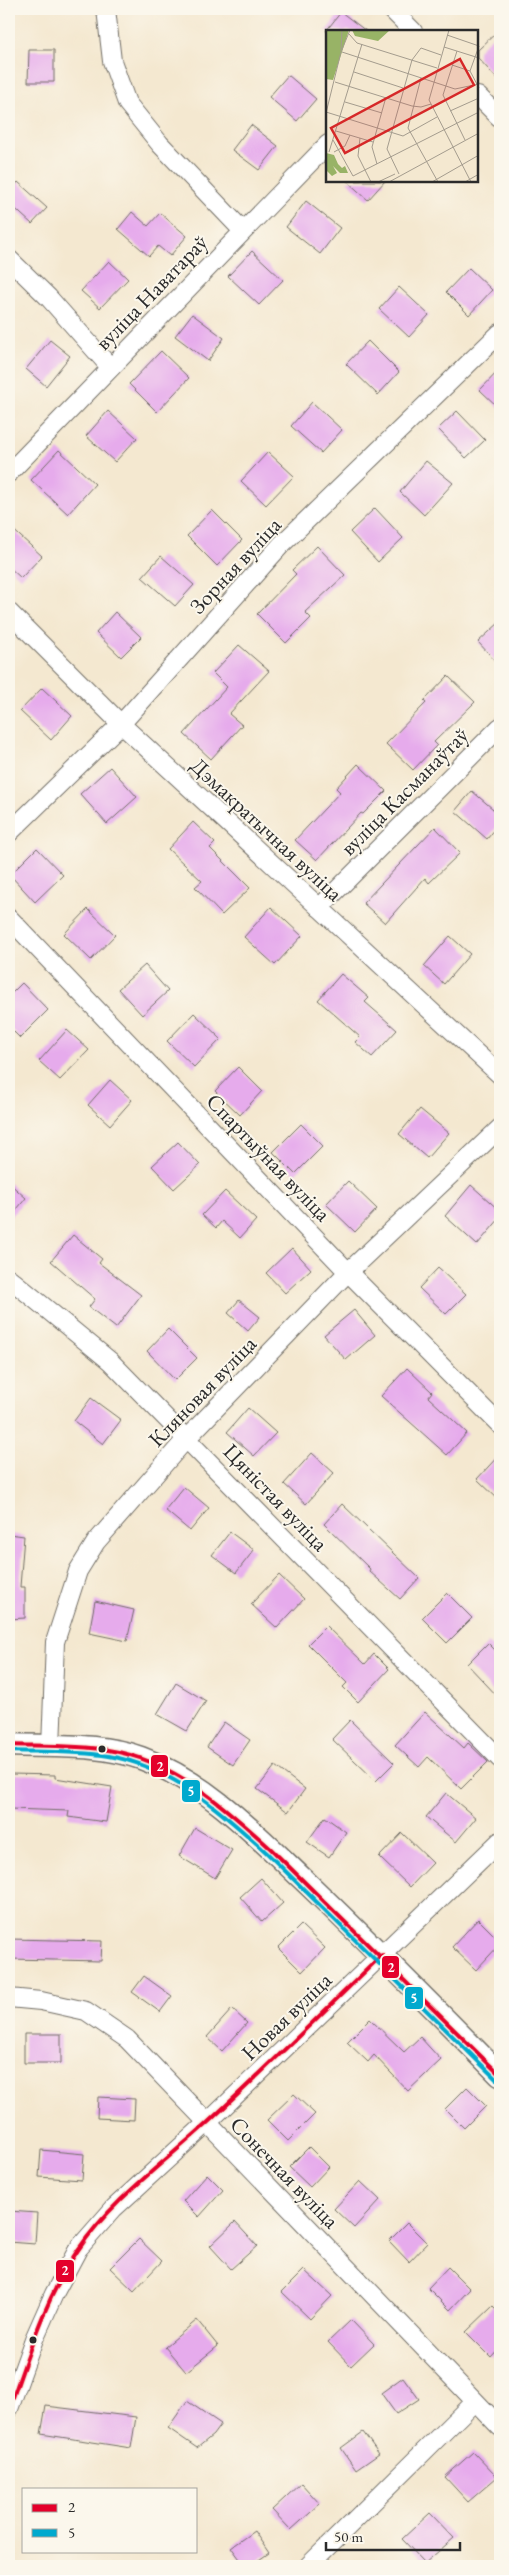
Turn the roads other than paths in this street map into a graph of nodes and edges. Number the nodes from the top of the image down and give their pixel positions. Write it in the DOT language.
graph roads {
  1 [pos="106,9"];
  2 [pos="391,9"];
  3 [pos="412,30"];
  4 [pos="479,97"];
  5 [pos="500,118"];
  6 [pos="326,146"];
  7 [pos="243,231"];
  8 [pos="9,259"];
  9 [pos="500,333"];
  10 [pos="110,367"];
  11 [pos="9,473"];
  12 [pos="9,612"];
  13 [pos="121,724"];
  14 [pos="500,727"];
  15 [pos="9,832"];
  16 [pos="319,908"];
  17 [pos="9,918"];
  18 [pos="500,1074"];
  19 [pos="500,1128"];
  20 [pos="348,1272"];
  21 [pos="9,1278"];
  22 [pos="500,1425"];
  23 [pos="186,1438"];
  24 [pos="9,1745"];
  25 [pos="51,1747"];
  26 [pos="500,1759"];
  27 [pos="500,1841"];
  28 [pos="382,1954"];
  29 [pos="9,1998"];
  30 [pos="500,2075"];
  31 [pos="207,2123"];
  32 [pos="475,2401"];
  33 [pos="9,2409"];
  34 [pos="500,2428"];
  35 [pos="308,2566"];
  1 -- 7 [label="street"];
  2 -- 3 [label="street"];
  4 -- 5 [label="street"];
  6 -- 7 [label="street, вуліца Наватараў"];
  7 -- 10 [label="street, вуліца Наватараў"];
  8 -- 10 [label="street"];
  9 -- 13 [label="street, Зорная вуліца"];
  10 -- 11 [label="street, вуліца Наватараў"];
  12 -- 13 [label="street, Дэмакратычная вуліца"];
  13 -- 15 [label="street, Зорная вуліца"];
  13 -- 16 [label="street, Дэмакратычная вуліца"];
  14 -- 16 [label="street, вуліца Касманаўтаў"];
  16 -- 18 [label="street, Дэмакратычная вуліца"];
  17 -- 20 [label="street, Спартыўная вуліца"];
  19 -- 20 [label="street, Кляновая вуліца"];
  20 -- 22 [label="street, Спартыўная вуліца"];
  20 -- 23 [label="street, Кляновая вуліца"];
  21 -- 23 [label="street, Цяністая вуліца"];
  23 -- 25 [label="street, Кляновая вуліца"];
  23 -- 26 [label="street, Цяністая вуліца"];
  24 -- 25 [label="street"];
  25 -- 28 [label="street"];
  27 -- 28 [label="street, Новая вуліца"];
  28 -- 30 [label="street"];
  28 -- 31 [label="street, Новая вуліца"];
  29 -- 31 [label="street, Сонечная вуліца"];
  31 -- 32 [label="street, Сонечная вуліца"];
  31 -- 33 [label="street, Новая вуліца"];
  32 -- 34 [label="street, Сонечная вуліца"];
  32 -- 35 [label="street"];
}
